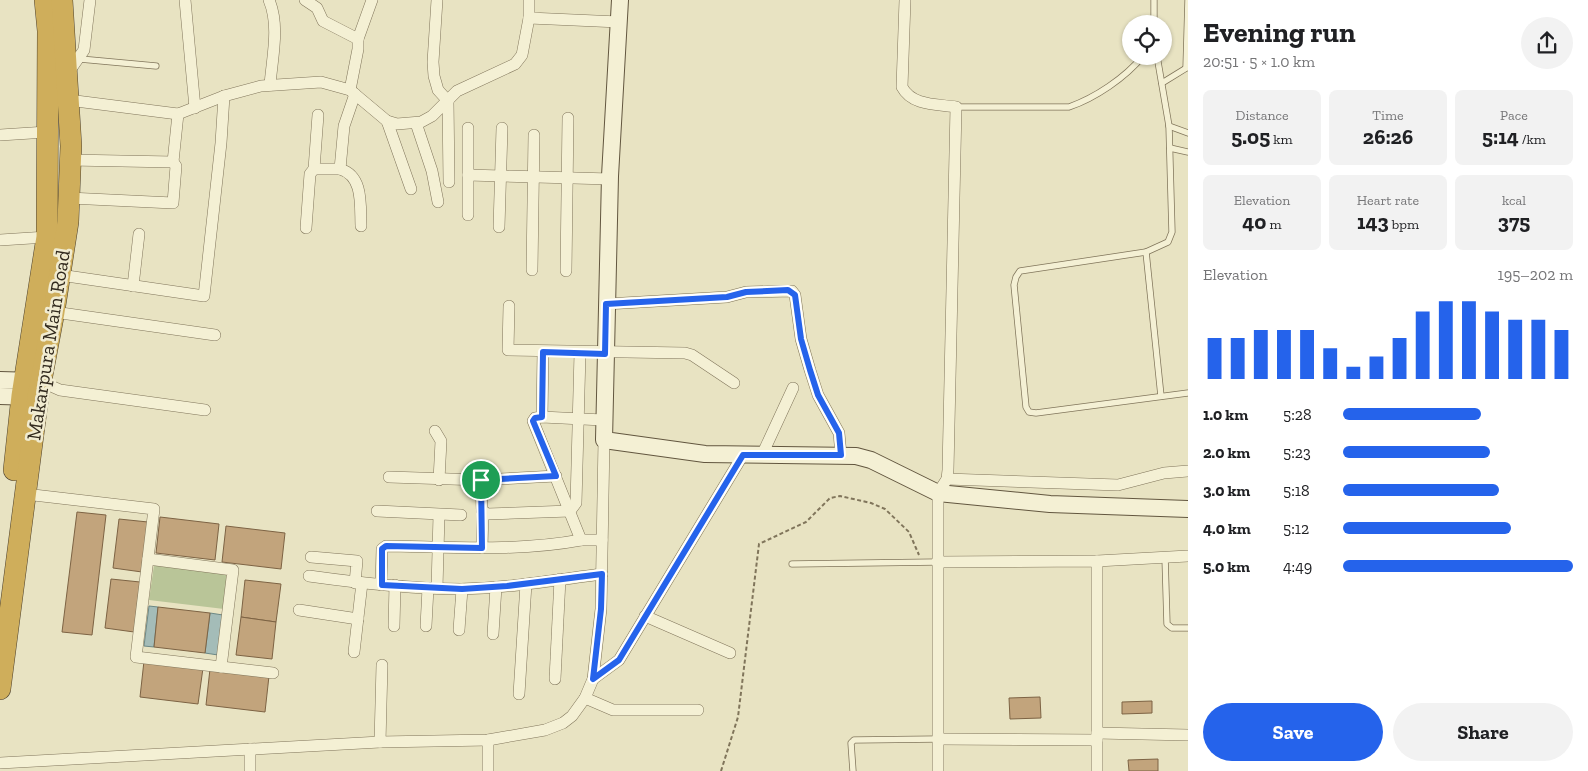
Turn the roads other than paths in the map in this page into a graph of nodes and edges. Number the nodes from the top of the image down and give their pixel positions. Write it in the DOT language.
graph roads {
  1 [pos="45,0"];
  2 [pos="62,0"];
  3 [pos="90,0"];
  4 [pos="185,0"];
  5 [pos="268,0"];
  6 [pos="305,0"];
  7 [pos="372,0"];
  8 [pos="436,0"];
  9 [pos="529,0"];
  10 [pos="620,0"];
  11 [pos="905,0"];
  12 [pos="1154,0"];
  13 [pos="1188,0"];
  14 [pos="1154,15"];
  15 [pos="529,18"];
  16 [pos="619,22"];
  17 [pos="358,39"];
  18 [pos="1136,65"];
  19 [pos="1159,65"];
  20 [pos="156,66"];
  21 [pos="73,67"];
  22 [pos="1187,68"];
  23 [pos="1162,83"];
  24 [pos="270,85"];
  25 [pos="353,92"];
  26 [pos="224,96"];
  27 [pos="68,100"];
  28 [pos="448,101"];
  29 [pos="956,107"];
  30 [pos="195,108"];
  31 [pos="178,114"];
  32 [pos="318,115"];
  33 [pos="568,118"];
  34 [pos="387,121"];
  35 [pos="416,123"];
  36 [pos="1169,126"];
  37 [pos="468,128"];
  38 [pos="502,128"];
  39 [pos="47,132"];
  40 [pos="1188,133"];
  41 [pos="0,134"];
  42 [pos="534,135"];
  43 [pos="1170,148"];
  44 [pos="1188,152"];
  45 [pos="70,160"];
  46 [pos="173,162"];
  47 [pos="314,169"];
  48 [pos="340,169"];
  49 [pos="468,174"];
  50 [pos="501,176"];
  51 [pos="533,177"];
  52 [pos="567,178"];
  53 [pos="610,179"];
  54 [pos="449,182"];
  55 [pos="411,189"];
  56 [pos="69,198"];
  57 [pos="438,202"];
  58 [pos="468,215"];
  59 [pos="361,226"];
  60 [pos="499,227"];
  61 [pos="306,228"];
  62 [pos="139,234"];
  63 [pos="47,237"];
  64 [pos="0,240"];
  65 [pos="1146,252"];
  66 [pos="532,270"];
  67 [pos="566,271"];
  68 [pos="60,275"];
  69 [pos="133,286"];
  70 [pos="606,304"];
  71 [pos="508,306"];
  72 [pos="54,312"];
  73 [pos="215,335"];
  74 [pos="543,352"];
  75 [pos="580,353"];
  76 [pos="605,354"];
  77 [pos="0,380"];
  78 [pos="734,383"];
  79 [pos="793,388"];
  80 [pos="37,389"];
  81 [pos="1188,393"];
  82 [pos="0,396"];
  83 [pos="1161,396"];
  84 [pos="205,410"];
  85 [pos="542,417"];
  86 [pos="579,419"];
  87 [pos="603,420"];
  88 [pos="435,431"];
  89 [pos="604,440"];
  90 [pos="743,455"];
  91 [pos="762,455"];
  92 [pos="841,455"];
  93 [pos="1188,471"];
  94 [pos="556,476"];
  95 [pos="388,477"];
  96 [pos="439,480"];
  97 [pos="481,480"];
  98 [pos="943,486"];
  99 [pos="25,494"];
  100 [pos="1188,509"];
  101 [pos="377,510"];
  102 [pos="570,510"];
  103 [pos="483,512"];
  104 [pos="461,514"];
  105 [pos="439,515"];
  106 [pos="580,540"];
  107 [pos="602,540"];
  108 [pos="438,547"];
  109 [pos="482,548"];
  110 [pos="1188,556"];
  111 [pos="311,557"];
  112 [pos="1166,557"];
  113 [pos="148,560"];
  114 [pos="1097,561"];
  115 [pos="937,562"];
  116 [pos="792,564"];
  117 [pos="602,574"];
  118 [pos="309,576"];
  119 [pos="560,579"];
  120 [pos="0,582"];
  121 [pos="359,583"];
  122 [pos="526,584"];
  123 [pos="382,585"];
  124 [pos="396,586"];
  125 [pos="496,586"];
  126 [pos="433,588"];
  127 [pos="462,589"];
  128 [pos="299,610"];
  129 [pos="644,616"];
  130 [pos="358,619"];
  131 [pos="394,626"];
  132 [pos="426,626"];
  133 [pos="1188,628"];
  134 [pos="459,630"];
  135 [pos="493,634"];
  136 [pos="354,652"];
  137 [pos="730,653"];
  138 [pos="382,665"];
  139 [pos="221,667"];
  140 [pos="273,673"];
  141 [pos="555,679"];
  142 [pos="593,679"];
  143 [pos="0,689"];
  144 [pos="518,694"];
  145 [pos="585,698"];
  146 [pos="698,710"];
  147 [pos="1188,736"];
  148 [pos="1097,737"];
  149 [pos="938,739"];
  150 [pos="488,740"];
  151 [pos="380,742"];
  152 [pos="250,749"];
  153 [pos="0,764"];
  154 [pos="250,771"];
  155 [pos="488,771"];
  156 [pos="853,771"];
  157 [pos="938,771"];
  158 [pos="1097,771"];
  1 -- 39 [label="highway, Makarpura Main Road"];
  2 -- 21 [label="highway, Makarpura Main Road"];
  3 -- 21 [label="street"];
  4 -- 30 [label="street"];
  5 -- 24 [label="street"];
  6 -- 17 [label="street"];
  7 -- 17 [label="street"];
  8 -- 28 [label="street"];
  9 -- 15 [label="street"];
  10 -- 16 [label="street"];
  11 -- 29 [label="street"];
  12 -- 14 [label="lane"];
  13 -- 22 [label="lane"];
  15 -- 16 [label="street"];
  15 -- 28 [label="street"];
  16 -- 53 [label="street"];
  17 -- 25 [label="street"];
  18 -- 29 [label="lane"];
  19 -- 23 [label="lane"];
  20 -- 21 [label="lane"];
  21 -- 27 [label="highway, Makarpura Main Road"];
  22 -- 23 [label="lane"];
  23 -- 36 [label="lane"];
  24 -- 25 [label="street"];
  24 -- 26 [label="street"];
  25 -- 34 [label="street"];
  25 -- 48 [label="street"];
  26 -- 30 [label="street"];
  26 -- 69 [label="street"];
  27 -- 31 [label="street"];
  27 -- 45 [label="highway, Makarpura Main Road"];
  28 -- 35 [label="street"];
  28 -- 54 [label="street"];
  29 -- 98 [label="street"];
  30 -- 31 [label="street"];
  31 -- 46 [label="street"];
  32 -- 47 [label="street"];
  33 -- 52 [label="street"];
  34 -- 35 [label="street"];
  34 -- 55 [label="street"];
  35 -- 57 [label="street"];
  36 -- 40 [label="lane"];
  36 -- 43 [label="lane"];
  37 -- 49 [label="street"];
  38 -- 50 [label="street"];
  39 -- 41 [label="street"];
  39 -- 63 [label="highway, Makarpura Main Road"];
  42 -- 51 [label="street"];
  43 -- 44 [label="lane"];
  43 -- 65 [label="lane"];
  45 -- 46 [label="street"];
  45 -- 56 [label="highway, Makarpura Main Road"];
  46 -- 56 [label="street"];
  47 -- 48 [label="street"];
  47 -- 61 [label="street"];
  48 -- 59 [label="street"];
  49 -- 50 [label="street"];
  49 -- 58 [label="street"];
  50 -- 51 [label="street"];
  50 -- 60 [label="street"];
  51 -- 52 [label="street"];
  51 -- 66 [label="street"];
  52 -- 53 [label="street"];
  52 -- 67 [label="street"];
  53 -- 70 [label="street"];
  56 -- 68 [label="highway, Makarpura Main Road"];
  62 -- 69 [label="street"];
  63 -- 64 [label="street"];
  63 -- 80 [label="highway, Makarpura Main Road"];
  65 -- 83 [label="lane"];
  65 -- 83 [label="lane"];
  68 -- 69 [label="street"];
  68 -- 72 [label="highway, Makarpura Main Road"];
  70 -- 76 [label="street"];
  70 -- 92 [label="street"];
  71 -- 74 [label="street"];
  72 -- 73 [label="street"];
  72 -- 80 [label="highway, Makarpura Main Road"];
  74 -- 75 [label="street"];
  74 -- 85 [label="street"];
  75 -- 76 [label="street"];
  75 -- 86 [label="street"];
  76 -- 78 [label="street"];
  76 -- 87 [label="street"];
  77 -- 80 [label="street"];
  79 -- 91 [label="street"];
  80 -- 82 [label="street"];
  80 -- 84 [label="street"];
  80 -- 99 [label="highway, Makarpura Main Road"];
  80 -- 120 [label="highway, Makarpura Main Road"];
  81 -- 83 [label="lane"];
  85 -- 86 [label="street"];
  85 -- 94 [label="street"];
  86 -- 87 [label="street"];
  86 -- 102 [label="street"];
  87 -- 89 [label="street"];
  88 -- 96 [label="street"];
  89 -- 90 [label="street"];
  89 -- 107 [label="street"];
  90 -- 91 [label="street"];
  90 -- 129 [label="street"];
  91 -- 92 [label="street"];
  92 -- 98 [label="street"];
  93 -- 98 [label="street"];
  94 -- 97 [label="street"];
  94 -- 102 [label="street"];
  95 -- 96 [label="street"];
  96 -- 97 [label="street"];
  97 -- 103 [label="street"];
  98 -- 100 [label="street"];
  98 -- 115 [label="street"];
  99 -- 113 [label="street"];
  99 -- 143 [label="highway, Makarpura Main Road"];
  101 -- 105 [label="street"];
  102 -- 103 [label="street"];
  102 -- 106 [label="street"];
  103 -- 109 [label="street"];
  104 -- 105 [label="street"];
  105 -- 108 [label="street"];
  106 -- 107 [label="street"];
  106 -- 109 [label="street"];
  107 -- 117 [label="street"];
  108 -- 109 [label="street"];
  108 -- 123 [label="street"];
  108 -- 126 [label="street"];
  110 -- 112 [label="street"];
  111 -- 121 [label="street"];
  112 -- 114 [label="street"];
  112 -- 133 [label="lane"];
  113 -- 139 [label="street"];
  113 -- 139 [label="street"];
  114 -- 115 [label="street"];
  114 -- 148 [label="street"];
  115 -- 116 [label="lane"];
  115 -- 149 [label="street"];
  117 -- 119 [label="street"];
  117 -- 142 [label="street"];
  118 -- 121 [label="street"];
  119 -- 122 [label="street"];
  119 -- 141 [label="street"];
  121 -- 123 [label="street"];
  121 -- 130 [label="street"];
  122 -- 125 [label="street"];
  122 -- 144 [label="street"];
  123 -- 124 [label="street"];
  124 -- 126 [label="street"];
  124 -- 131 [label="street"];
  125 -- 127 [label="street"];
  125 -- 135 [label="street"];
  126 -- 127 [label="street"];
  126 -- 132 [label="street"];
  127 -- 134 [label="street"];
  128 -- 130 [label="street"];
  129 -- 137 [label="street"];
  129 -- 142 [label="street"];
  130 -- 136 [label="street"];
  138 -- 151 [label="street"];
  139 -- 140 [label="street"];
  142 -- 145 [label="street"];
  145 -- 146 [label="street"];
  145 -- 150 [label="street"];
  147 -- 148 [label="street"];
  148 -- 149 [label="street"];
  148 -- 158 [label="street"];
  149 -- 156 [label="lane"];
  149 -- 157 [label="street"];
  150 -- 151 [label="street"];
  150 -- 155 [label="street"];
  151 -- 152 [label="street"];
  152 -- 153 [label="street"];
  152 -- 154 [label="street"];
}
